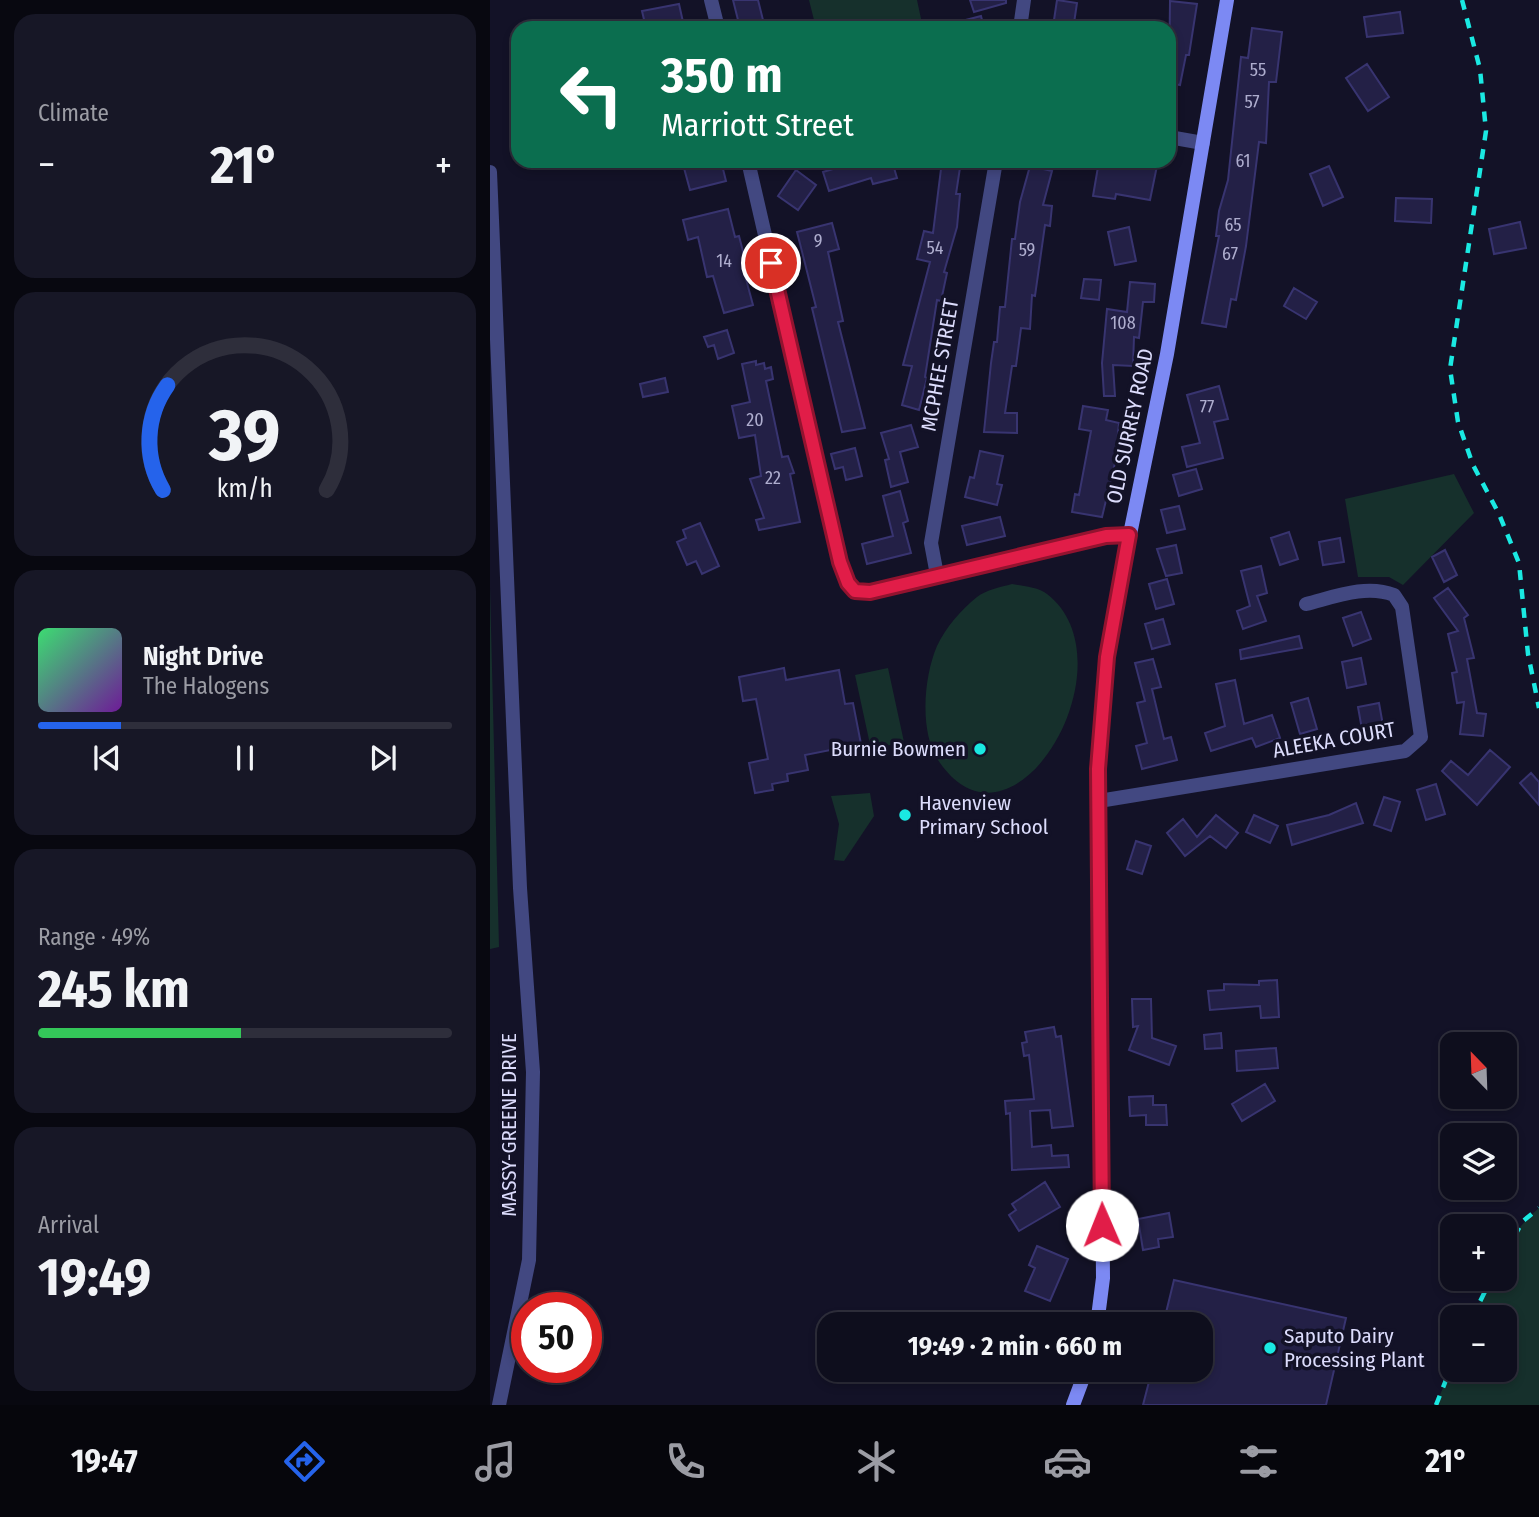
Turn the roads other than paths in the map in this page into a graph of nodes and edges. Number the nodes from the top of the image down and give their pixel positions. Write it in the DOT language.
graph roads {
  1 [pos="711,0"];
  2 [pos="1024,0"];
  3 [pos="1227,0"];
  4 [pos="716,21"];
  5 [pos="1021,21"];
  6 [pos="1176,138"];
  7 [pos="1202,143"];
  8 [pos="750,168"];
  9 [pos="995,168"];
  10 [pos="490,172"];
  11 [pos="1129,535"];
  12 [pos="937,575"];
  13 [pos="1306,604"];
  14 [pos="1099,801"];
  15 [pos="1099,1312"];
  16 [pos="1082,1382"];
  17 [pos="499,1405"];
  18 [pos="1073,1405"];
  1 -- 4 [label="street"];
  2 -- 5 [label="street"];
  3 -- 7 [label="main road, OLD SURREY ROAD"];
  6 -- 7 [label="street"];
  7 -- 11 [label="main road, OLD SURREY ROAD"];
  8 -- 12 [label="street"];
  9 -- 12 [label="street, MCPHEE STREET"];
  10 -- 17 [label="street, MASSY-GREENE DRIVE"];
  11 -- 12 [label="street"];
  11 -- 14 [label="main road, OLD SURREY ROAD"];
  13 -- 14 [label="street, ALEEKA COURT"];
  14 -- 15 [label="main road, OLD SURREY ROAD"];
  16 -- 18 [label="main road"];
}
